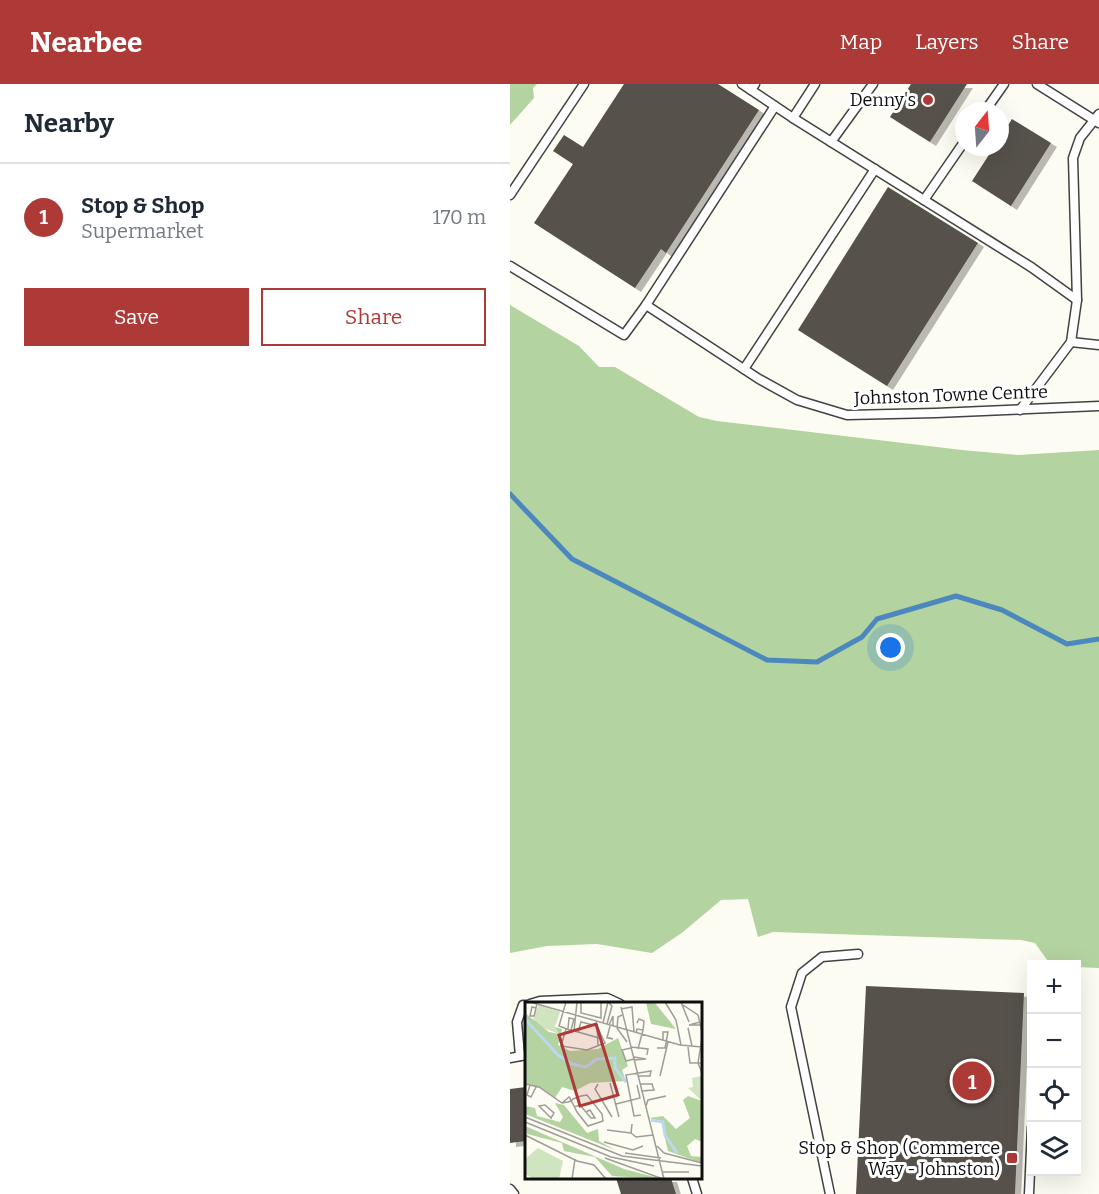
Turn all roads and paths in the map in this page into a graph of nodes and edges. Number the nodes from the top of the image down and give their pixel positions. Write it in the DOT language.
graph roads {
  1 [pos="584,84"];
  2 [pos="742,84"];
  3 [pos="815,84"];
  4 [pos="873,84"];
  5 [pos="1004,84"];
  6 [pos="1037,84"];
  7 [pos="753,87"];
  8 [pos="991,102"];
  9 [pos="775,106"];
  10 [pos="793,118"];
  11 [pos="1098,119"];
  12 [pos="831,142"];
  13 [pos="955,155"];
  14 [pos="875,169"];
  15 [pos="510,195"];
  16 [pos="924,200"];
  17 [pos="510,266"];
  18 [pos="1077,300"];
  19 [pos="646,305"];
  20 [pos="1071,342"];
  21 [pos="1099,345"];
  22 [pos="744,369"];
  23 [pos="1099,406"];
  24 [pos="1020,410"];
  25 [pos="858,954"];
  26 [pos="536,1002"];
  27 [pos="616,1002"];
  28 [pos="525,1005"];
  29 [pos="523,1056"];
  30 [pos="510,1058"];
  31 [pos="1030,1176"];
  32 [pos="692,1179"];
  33 [pos="510,1189"];
  34 [pos="514,1194"];
  35 [pos="697,1194"];
  36 [pos="830,1194"];
  37 [pos="1029,1194"];
  1 -- 15 [label="lane"];
  2 -- 7 [label="lane"];
  3 -- 10 [label="lane"];
  4 -- 12 [label="lane"];
  5 -- 8 [label="lane"];
  6 -- 11 [label="lane"];
  7 -- 9 [label="lane"];
  9 -- 10 [label="lane"];
  9 -- 19 [label="lane"];
  10 -- 12 [label="lane"];
  11 -- 18 [label="lane"];
  12 -- 14 [label="lane"];
  13 -- 16 [label="lane"];
  14 -- 16 [label="lane"];
  14 -- 22 [label="lane"];
  16 -- 18 [label="lane"];
  17 -- 19 [label="lane"];
  18 -- 20 [label="lane"];
  19 -- 22 [label="lane, Johnston Towne Centre"];
  20 -- 21 [label="lane"];
  20 -- 24 [label="lane"];
  22 -- 24 [label="lane, Johnston Towne Centre"];
  23 -- 24 [label="lane, Johnston Towne Centre"];
  25 -- 36 [label="lane"];
  26 -- 27 [label="lane"];
  28 -- 29 [label="lane"];
  29 -- 30 [label="lane"];
  31 -- 37 [label="lane"];
  32 -- 35 [label="lane"];
  33 -- 34 [label="lane"];
}
